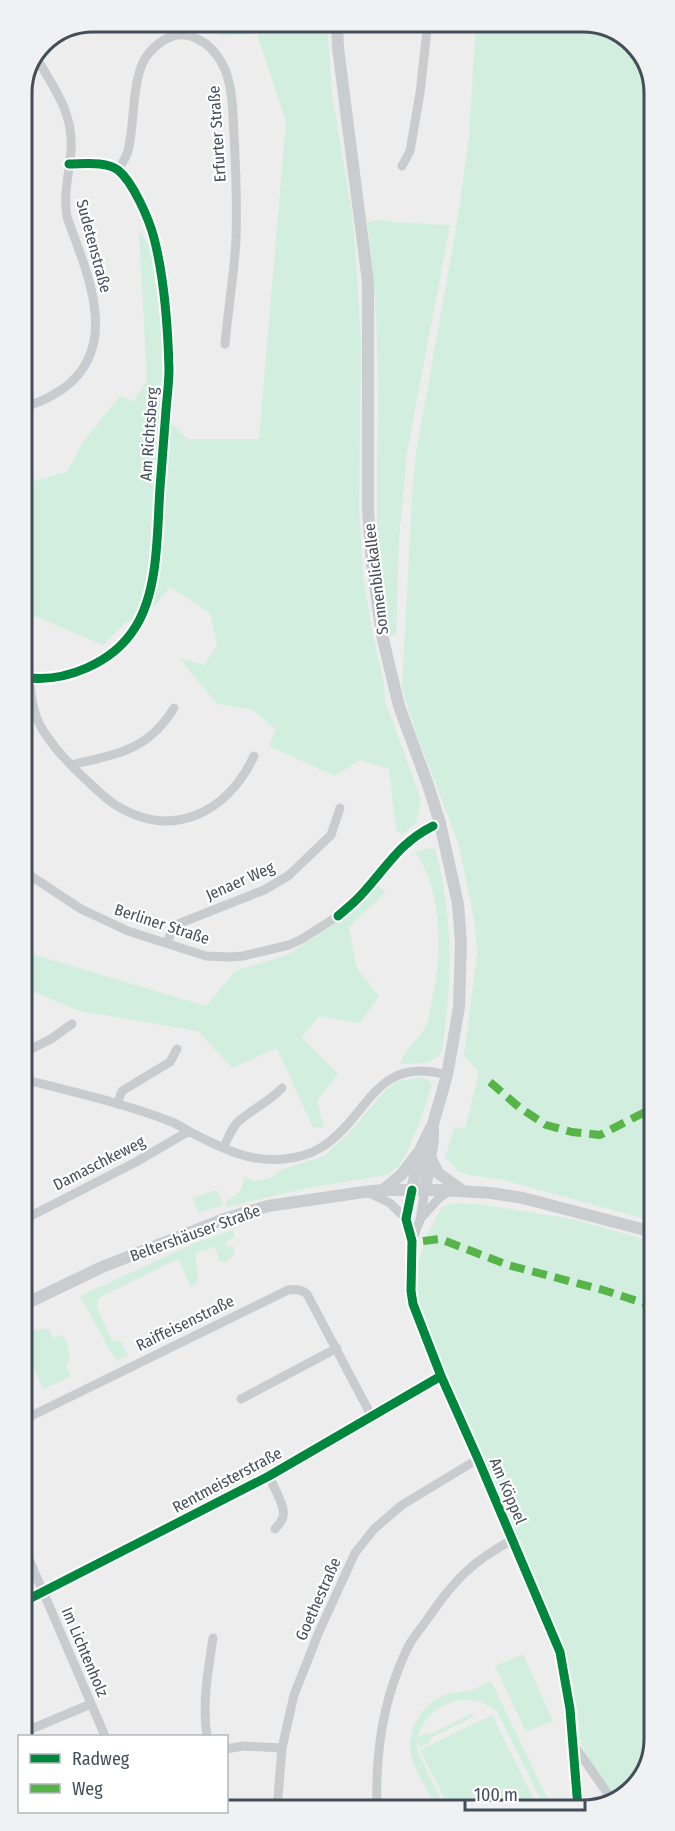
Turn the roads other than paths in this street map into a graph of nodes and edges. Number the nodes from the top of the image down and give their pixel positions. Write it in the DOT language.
graph roads {
  1 [pos="337,32"];
  2 [pos="427,32"];
  3 [pos="40,63"];
  4 [pos="69,164"];
  5 [pos="402,166"];
  6 [pos="118,170"];
  7 [pos="225,344"];
  8 [pos="32,403"];
  9 [pos="32,678"];
  10 [pos="32,701"];
  11 [pos="174,708"];
  12 [pos="254,756"];
  13 [pos="71,765"];
  14 [pos="340,808"];
  15 [pos="440,823"];
  16 [pos="32,877"];
  17 [pos="167,944"];
  18 [pos="72,1024"];
  19 [pos="32,1049"];
  20 [pos="177,1049"];
  21 [pos="447,1075"];
  22 [pos="32,1082"];
  23 [pos="282,1088"];
  24 [pos="117,1104"];
  25 [pos="433,1124"];
  26 [pos="189,1131"];
  27 [pos="224,1148"];
  28 [pos="421,1148"];
  29 [pos="431,1160"];
  30 [pos="383,1190"];
  31 [pos="412,1190"];
  32 [pos="425,1190"];
  33 [pos="451,1190"];
  34 [pos="464,1191"];
  35 [pos="364,1192"];
  36 [pos="32,1215"];
  37 [pos="406,1219"];
  38 [pos="420,1220"];
  39 [pos="644,1230"];
  40 [pos="412,1241"];
  41 [pos="32,1301"];
  42 [pos="337,1348"];
  43 [pos="441,1376"];
  44 [pos="241,1399"];
  45 [pos="32,1416"];
  46 [pos="372,1417"];
  47 [pos="478,1459"];
  48 [pos="268,1476"];
  49 [pos="275,1529"];
  50 [pos="512,1540"];
  51 [pos="32,1566"];
  52 [pos="43,1592"];
  53 [pos="32,1598"];
  54 [pos="213,1638"];
  55 [pos="91,1704"];
  56 [pos="32,1729"];
  57 [pos="104,1735"];
  58 [pos="207,1735"];
  59 [pos="574,1746"];
  60 [pos="282,1748"];
  61 [pos="228,1749"];
  62 [pos="608,1794"];
  63 [pos="278,1799"];
  64 [pos="377,1800"];
  65 [pos="577,1800"];
  1 -- 15 [label="main road, Sonnenblickallee"];
  2 -- 5 [label="street"];
  3 -- 4 [label="street"];
  4 -- 6 [label="street"];
  4 -- 8 [label="street, Sudetenstraße"];
  6 -- 7 [label="street, Erfurter Straße"];
  6 -- 9 [label="street, Am Richtsberg"];
  10 -- 13 [label="street"];
  11 -- 13 [label="street"];
  12 -- 13 [label="street"];
  14 -- 17 [label="street, Jenaer Weg"];
  15 -- 17 [label="street, Berliner Straße"];
  15 -- 21 [label="main road, Sonnenblickallee"];
  16 -- 17 [label="street, Berliner Straße"];
  18 -- 19 [label="street"];
  20 -- 24 [label="street"];
  21 -- 25 [label="main road, Sonnenblickallee"];
  21 -- 27 [label="street"];
  22 -- 24 [label="street"];
  23 -- 27 [label="street"];
  24 -- 26 [label="street"];
  25 -- 28 [label="main road, Sonnenblickallee"];
  25 -- 29 [label="main road, Sonnenblickallee"];
  26 -- 27 [label="street"];
  26 -- 36 [label="street, Damaschkeweg"];
  28 -- 30 [label="main road"];
  28 -- 31 [label="main road, Sonnenblickallee"];
  29 -- 32 [label="main road, Sonnenblickallee"];
  29 -- 34 [label="main road"];
  30 -- 31 [label="main road, Beltershäuser Straße"];
  30 -- 35 [label="main road, Beltershäuser Straße"];
  31 -- 32 [label="main road, Beltershäuser Straße"];
  31 -- 37 [label="street, Am Köppel"];
  32 -- 33 [label="main road, Beltershäuser Straße"];
  32 -- 38 [label="street, Am Köppel"];
  33 -- 34 [label="main road, Beltershäuser Straße"];
  33 -- 38 [label="street"];
  34 -- 39 [label="main road, Beltershäuser Straße"];
  35 -- 37 [label="street"];
  35 -- 41 [label="main road, Beltershäuser Straße"];
  37 -- 40 [label="street, Am Köppel"];
  38 -- 40 [label="street, Am Köppel"];
  40 -- 43 [label="street, Am Köppel"];
  42 -- 44 [label="street"];
  42 -- 45 [label="street, Raiffeisenstraße"];
  42 -- 46 [label="street, Raiffeisenstraße"];
  43 -- 46 [label="street, Rentmeisterstraße"];
  43 -- 47 [label="street, Am Köppel"];
  46 -- 48 [label="street, Rentmeisterstraße"];
  47 -- 50 [label="street, Am Köppel"];
  47 -- 60 [label="street, Goethestraße"];
  48 -- 49 [label="street"];
  48 -- 52 [label="street, Rentmeisterstraße"];
  50 -- 59 [label="street, Am Köppel"];
  50 -- 64 [label="street"];
  51 -- 52 [label="street, Im Lichtenholz"];
  52 -- 53 [label="street, Rentmeisterstraße"];
  52 -- 55 [label="street, Im Lichtenholz"];
  54 -- 58 [label="street"];
  55 -- 56 [label="street"];
  55 -- 57 [label="street, Im Lichtenholz"];
  59 -- 62 [label="street"];
  59 -- 65 [label="street, Am Köppel"];
  60 -- 61 [label="street"];
  60 -- 63 [label="street, Goethestraße"];
}
